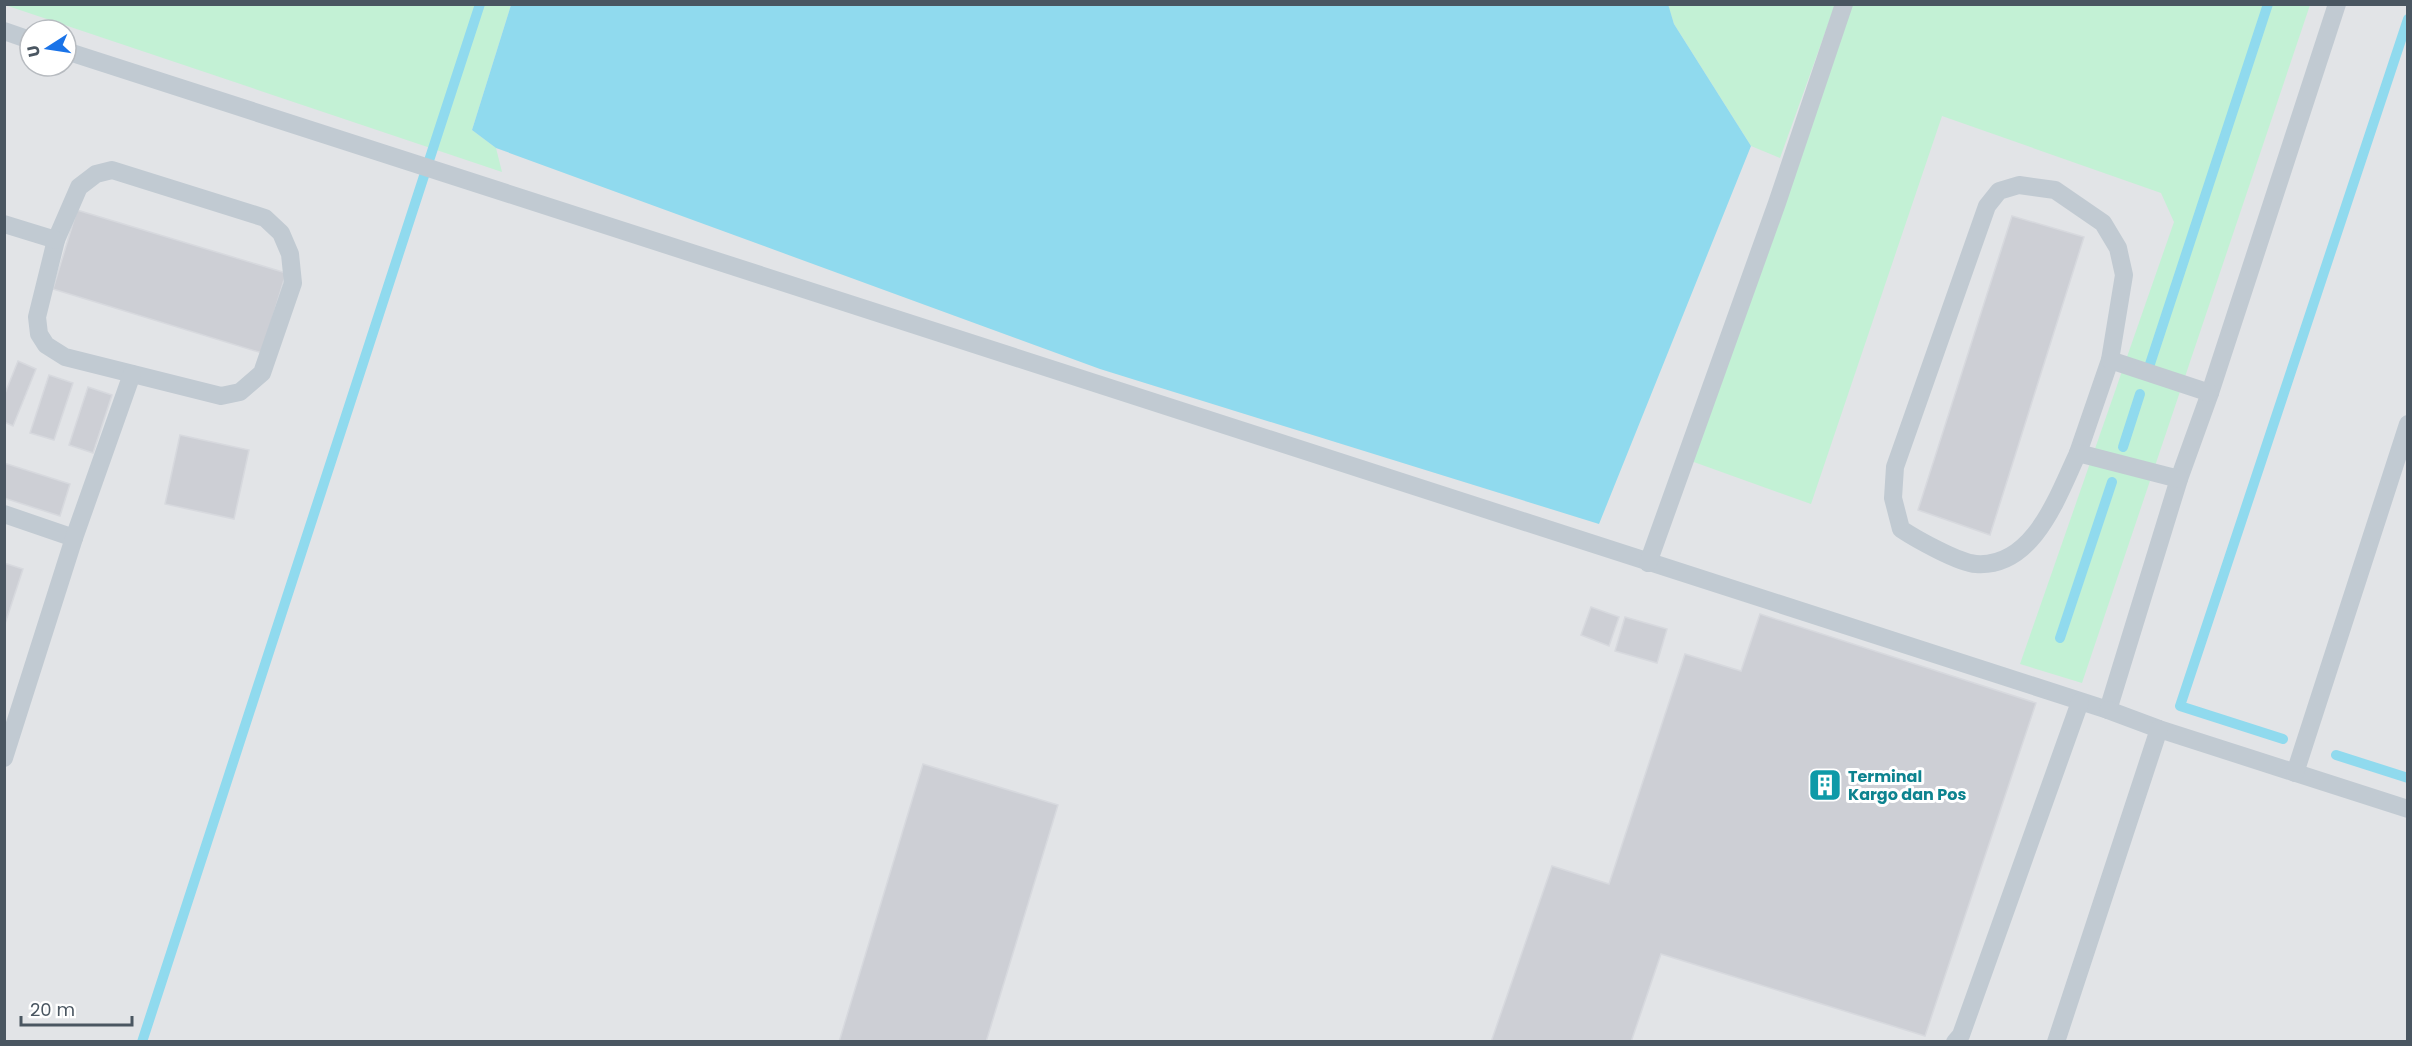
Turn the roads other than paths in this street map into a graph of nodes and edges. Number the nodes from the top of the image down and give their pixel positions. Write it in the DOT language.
graph roads {
  1 [pos="1844,4"];
  2 [pos="2337,4"];
  3 [pos="78,55"];
  4 [pos="4,224"];
  5 [pos="56,240"];
  6 [pos="2110,360"];
  7 [pos="132,374"];
  8 [pos="2210,393"];
  9 [pos="2408,424"];
  10 [pos="2078,453"];
  11 [pos="2179,479"];
  12 [pos="4,514"];
  13 [pos="74,538"];
  14 [pos="1648,563"];
  15 [pos="2080,702"];
  16 [pos="2108,710"];
  17 [pos="2159,729"];
  18 [pos="4,758"];
  19 [pos="2295,773"];
  20 [pos="2408,809"];
  21 [pos="1955,1041"];
  22 [pos="2056,1041"];
  1 -- 14 [label="lane"];
  2 -- 8 [label="lane"];
  3 -- 14 [label="lane"];
  4 -- 5 [label="lane"];
  5 -- 7 [label="lane"];
  5 -- 7 [label="lane"];
  6 -- 8 [label="lane"];
  6 -- 10 [label="lane"];
  6 -- 10 [label="lane"];
  7 -- 13 [label="lane"];
  8 -- 11 [label="lane"];
  9 -- 19 [label="lane"];
  10 -- 11 [label="lane"];
  11 -- 16 [label="lane"];
  12 -- 13 [label="lane"];
  13 -- 18 [label="lane"];
  14 -- 15 [label="lane"];
  15 -- 16 [label="lane"];
  15 -- 21 [label="lane"];
  16 -- 17 [label="lane"];
  17 -- 19 [label="lane"];
  17 -- 22 [label="lane"];
  19 -- 20 [label="lane"];
}
